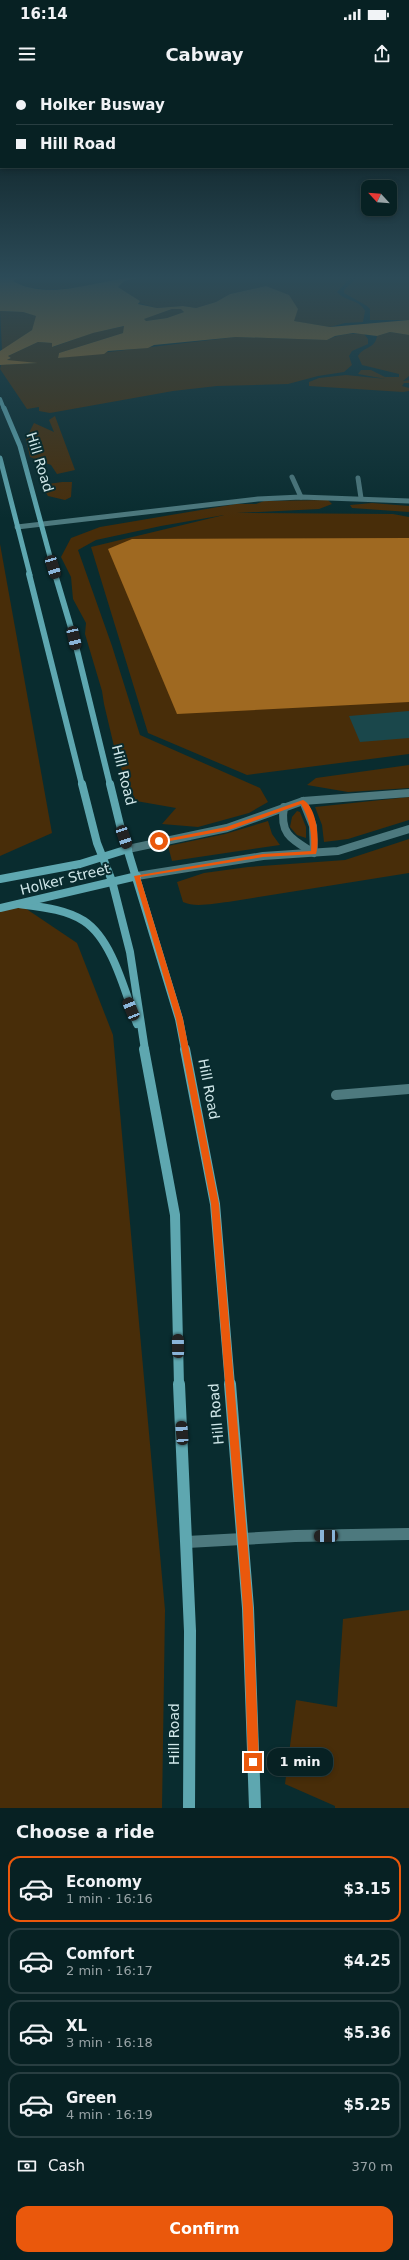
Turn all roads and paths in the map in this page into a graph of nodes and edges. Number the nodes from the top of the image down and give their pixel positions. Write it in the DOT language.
graph roads {
  1 [pos="0,399"];
  2 [pos="0,458"];
  3 [pos="292,477"];
  4 [pos="358,478"];
  5 [pos="301,497"];
  6 [pos="362,498"];
  7 [pos="409,501"];
  8 [pos="40,525"];
  9 [pos="17,527"];
  10 [pos="409,793"];
  11 [pos="303,801"];
  12 [pos="284,807"];
  13 [pos="409,829"];
  14 [pos="128,849"];
  15 [pos="314,852"];
  16 [pos="103,857"];
  17 [pos="137,876"];
  18 [pos="0,879"];
  19 [pos="112,881"];
  20 [pos="19,904"];
  21 [pos="0,908"];
  22 [pos="142,1036"];
  23 [pos="409,1089"];
  24 [pos="336,1095"];
  25 [pos="409,1534"];
  26 [pos="242,1540"];
  27 [pos="187,1542"];
  28 [pos="189,1808"];
  29 [pos="255,1808"];
  1 -- 8 [label="street, Hill Road"];
  2 -- 9 [label="street, Hill Road"];
  3 -- 5 [label="street"];
  4 -- 6 [label="street"];
  5 -- 6 [label="street"];
  5 -- 8 [label="street"];
  6 -- 7 [label="street"];
  8 -- 9 [label="street"];
  8 -- 14 [label="street, Hill Road"];
  9 -- 16 [label="street, Hill Road"];
  10 -- 11 [label="street"];
  11 -- 12 [label="street"];
  11 -- 15 [label="street"];
  12 -- 14 [label="street"];
  12 -- 15 [label="street"];
  13 -- 15 [label="street"];
  14 -- 16 [label="street, Holker Street"];
  14 -- 17 [label="street, Hill Road"];
  15 -- 17 [label="street"];
  16 -- 18 [label="street, Holker Street"];
  16 -- 19 [label="street, Hill Road"];
  17 -- 19 [label="street, Holker Street"];
  17 -- 26 [label="street, Hill Road"];
  19 -- 20 [label="street, Holker Street"];
  19 -- 22 [label="street, Hill Road"];
  20 -- 21 [label="street, Holker Street"];
  20 -- 22 [label="street"];
  22 -- 27 [label="street, Hill Road"];
  23 -- 24 [label="street"];
  25 -- 26 [label="street"];
  26 -- 27 [label="street"];
  26 -- 29 [label="street, Hill Road"];
  27 -- 28 [label="street, Hill Road"];
}
